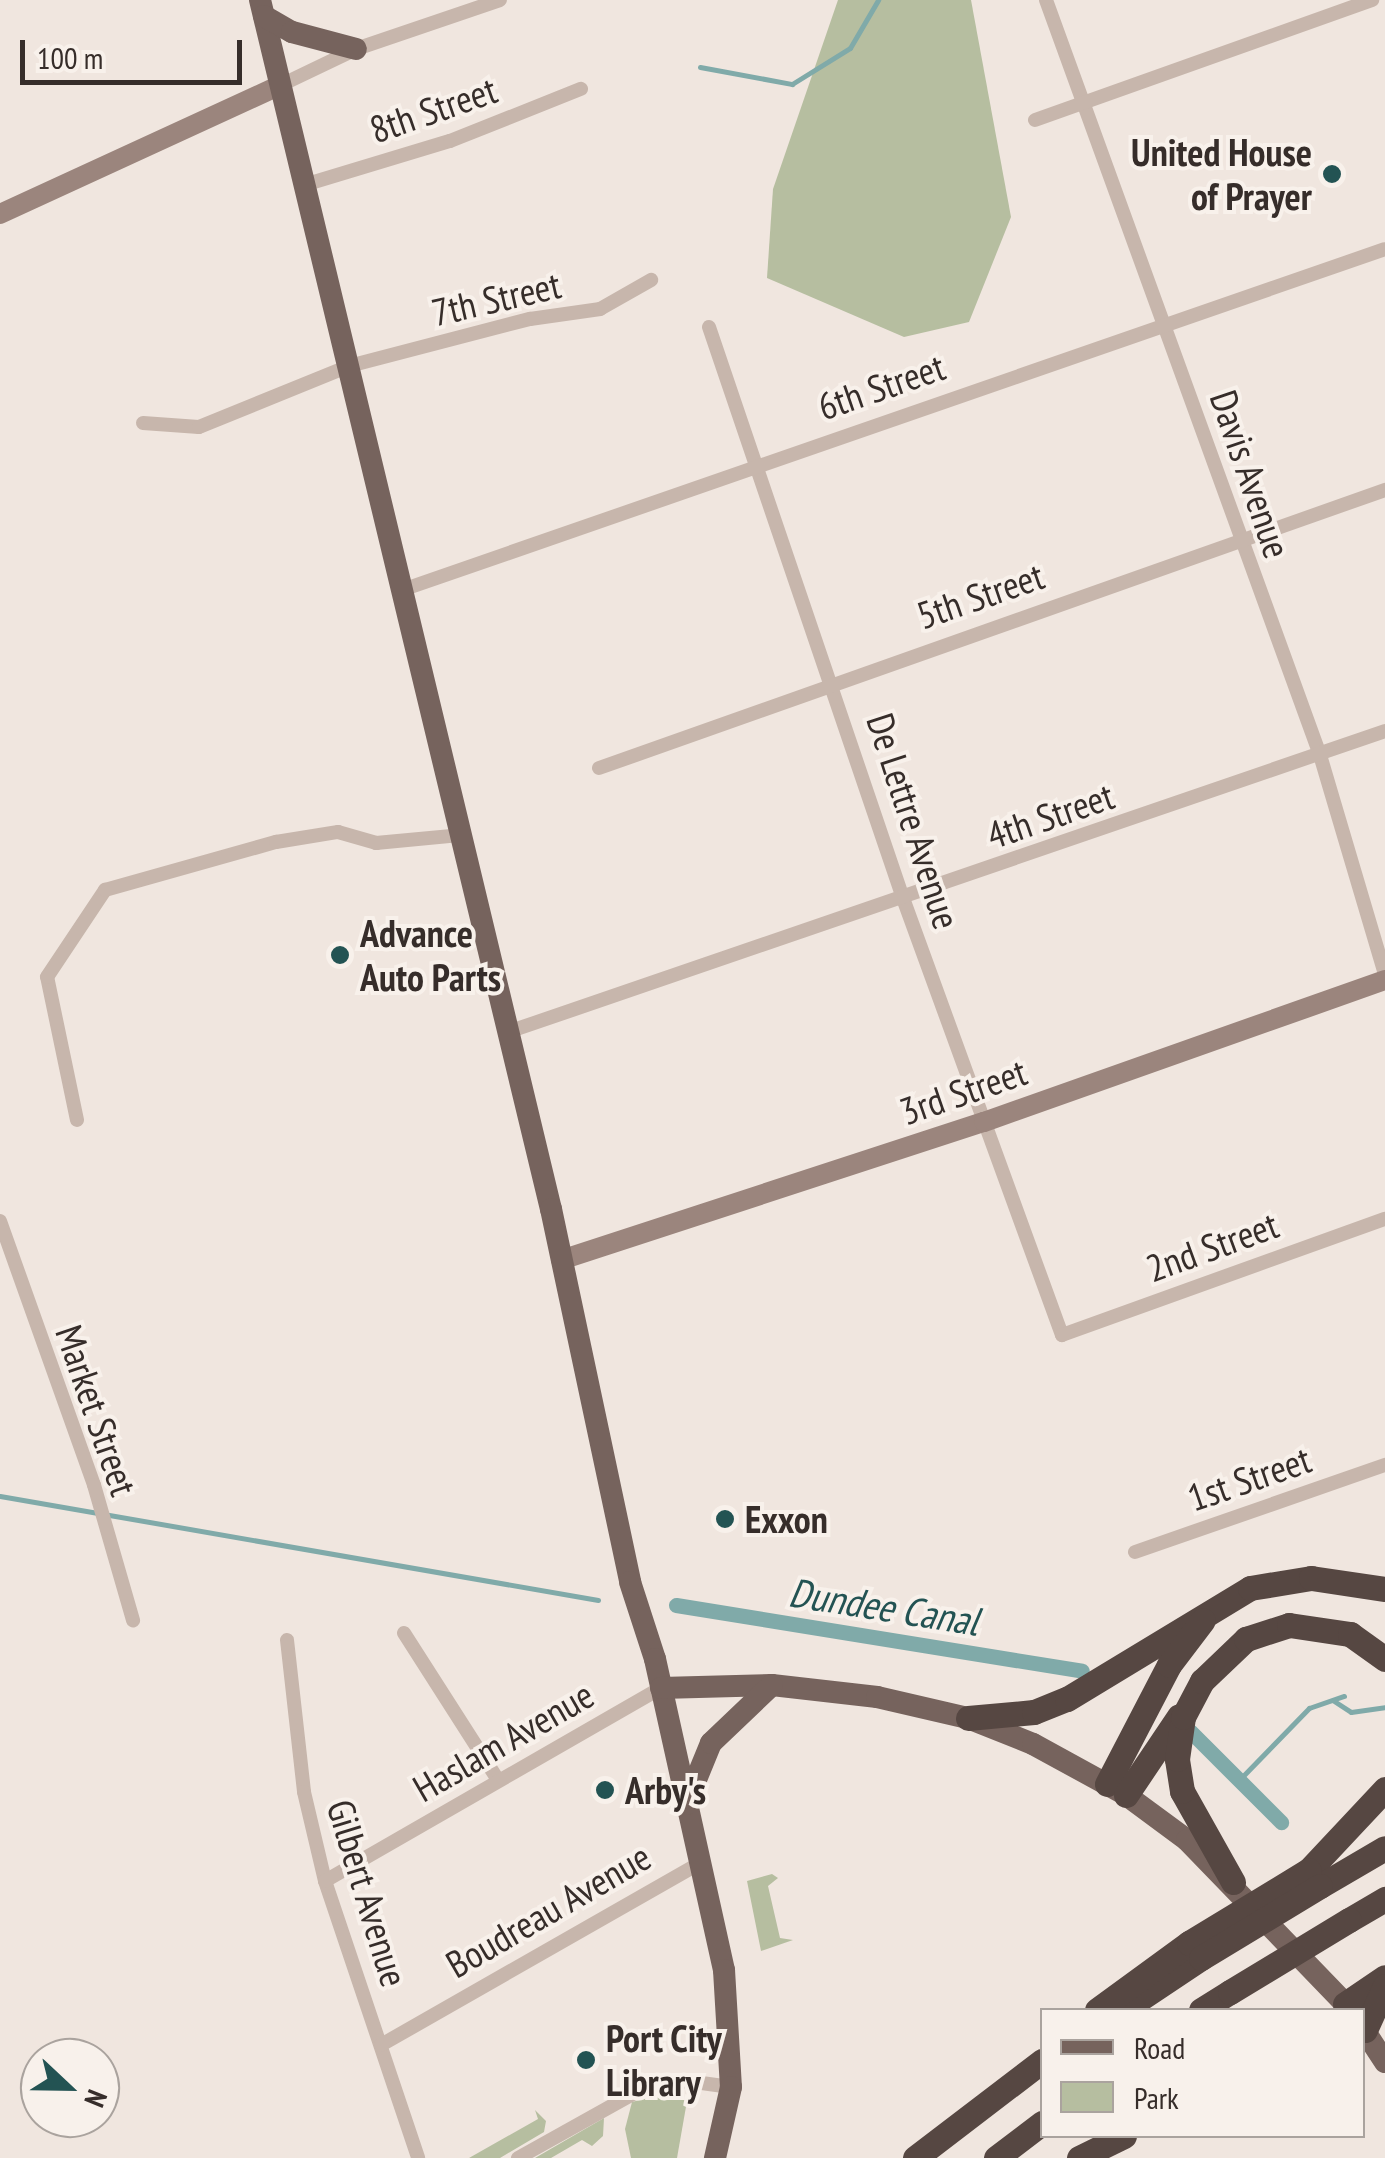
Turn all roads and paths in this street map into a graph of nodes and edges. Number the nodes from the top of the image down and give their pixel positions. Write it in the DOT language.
graph roads {
  1 [pos="500,0"];
  2 [pos="1046,0"];
  3 [pos="1372,0"];
  4 [pos="262,8"];
  5 [pos="356,48"];
  6 [pos="281,85"];
  7 [pos="581,89"];
  8 [pos="1081,100"];
  9 [pos="1035,120"];
  10 [pos="304,185"];
  11 [pos="0,214"];
  12 [pos="1385,249"];
  13 [pos="651,280"];
  14 [pos="1164,322"];
  15 [pos="709,326"];
  16 [pos="349,366"];
  17 [pos="143,423"];
  18 [pos="754,464"];
  19 [pos="1385,490"];
  20 [pos="1240,544"];
  21 [pos="402,590"];
  22 [pos="834,681"];
  23 [pos="1385,731"];
  24 [pos="1320,755"];
  25 [pos="599,768"];
  26 [pos="460,834"];
  27 [pos="904,901"];
  28 [pos="1385,977"];
  29 [pos="508,1032"];
  30 [pos="77,1120"];
  31 [pos="984,1122"];
  32 [pos="1385,1219"];
  33 [pos="0,1221"];
  34 [pos="562,1260"];
  35 [pos="1062,1335"];
  36 [pos="1385,1465"];
  37 [pos="1135,1552"];
  38 [pos="1385,1589"];
  39 [pos="1224,1598"];
  40 [pos="132,1620"];
  41 [pos="404,1634"];
  42 [pos="286,1640"];
  43 [pos="1385,1660"];
  44 [pos="772,1685"];
  45 [pos="661,1688"];
  46 [pos="1196,1690"];
  47 [pos="968,1718"];
  48 [pos="498,1780"];
  49 [pos="1385,1789"];
  50 [pos="1117,1790"];
  51 [pos="686,1804"];
  52 [pos="1385,1848"];
  53 [pos="698,1864"];
  54 [pos="1314,1878"];
  55 [pos="325,1880"];
  56 [pos="1233,1882"];
  57 [pos="1385,1899"];
  58 [pos="1195,1950"];
  59 [pos="1385,1977"];
  60 [pos="1385,1986"];
  61 [pos="1099,2008"];
  62 [pos="1124,2008"];
  63 [pos="1204,2008"];
  64 [pos="1347,2008"];
  65 [pos="1363,2008"];
  66 [pos="1365,2008"];
  67 [pos="1365,2032"];
  68 [pos="381,2045"];
  69 [pos="1039,2062"];
  70 [pos="1385,2062"];
  71 [pos="731,2087"];
  72 [pos="1040,2125"];
  73 [pos="1120,2138"];
  74 [pos="418,2158"];
  75 [pos="518,2158"];
  76 [pos="715,2158"];
  77 [pos="915,2158"];
  78 [pos="996,2158"];
  79 [pos="1079,2158"];
  1 -- 5 [label="street"];
  2 -- 8 [label="street, Davis Avenue"];
  3 -- 8 [label="street"];
  4 -- 5 [label="main road"];
  4 -- 6 [label="main road"];
  5 -- 6 [label="street"];
  6 -- 10 [label="main road"];
  6 -- 11 [label="street"];
  7 -- 10 [label="street, 8th Street"];
  8 -- 9 [label="street"];
  8 -- 14 [label="street, Davis Avenue"];
  10 -- 16 [label="main road"];
  12 -- 14 [label="street, 6th Street"];
  13 -- 16 [label="street, 7th Street"];
  14 -- 18 [label="street, 6th Street"];
  14 -- 20 [label="street, Davis Avenue"];
  15 -- 18 [label="street, De Lettre Avenue"];
  16 -- 17 [label="street, 7th Street"];
  16 -- 21 [label="main road"];
  18 -- 21 [label="street, 6th Street"];
  18 -- 22 [label="street, De Lettre Avenue"];
  19 -- 20 [label="street, 5th Street"];
  20 -- 22 [label="street, 5th Street"];
  20 -- 24 [label="street, Davis Avenue"];
  21 -- 26 [label="main road"];
  22 -- 25 [label="street, 5th Street"];
  22 -- 27 [label="street, De Lettre Avenue"];
  23 -- 24 [label="street, 4th Street"];
  24 -- 27 [label="street, 4th Street"];
  24 -- 28 [label="street, Davis Avenue"];
  26 -- 29 [label="main road"];
  26 -- 30 [label="street"];
  27 -- 29 [label="street, 4th Street"];
  27 -- 31 [label="street, De Lettre Avenue"];
  28 -- 31 [label="street, 3rd Street"];
  29 -- 34 [label="main road"];
  31 -- 34 [label="street, 3rd Street"];
  31 -- 35 [label="street, De Lettre Avenue"];
  32 -- 35 [label="street, 2nd Street"];
  33 -- 40 [label="street, Market Street"];
  34 -- 45 [label="main road"];
  36 -- 37 [label="street, 1st Street"];
  38 -- 39 [label="highway"];
  39 -- 47 [label="highway"];
  39 -- 50 [label="highway"];
  41 -- 48 [label="street"];
  42 -- 55 [label="street, Gilbert Avenue"];
  43 -- 46 [label="highway"];
  44 -- 45 [label="main road"];
  44 -- 47 [label="main road"];
  44 -- 51 [label="main road"];
  45 -- 48 [label="street, Haslam Avenue"];
  45 -- 51 [label="main road"];
  46 -- 50 [label="highway"];
  46 -- 56 [label="highway"];
  47 -- 50 [label="main road"];
  48 -- 55 [label="street, Haslam Avenue"];
  49 -- 54 [label="highway"];
  50 -- 56 [label="main road"];
  51 -- 53 [label="main road"];
  52 -- 54 [label="highway"];
  53 -- 68 [label="street, Boudreau Avenue"];
  53 -- 71 [label="main road"];
  54 -- 58 [label="highway, bridge"];
  55 -- 68 [label="street, Gilbert Avenue"];
  56 -- 64 [label="main road"];
  57 -- 63 [label="highway, bridge"];
  58 -- 61 [label="highway"];
  58 -- 62 [label="highway"];
  59 -- 65 [label="highway"];
  60 -- 66 [label="highway"];
  67 -- 70 [label="main road"];
  68 -- 74 [label="street, Gilbert Avenue"];
  69 -- 77 [label="highway"];
  71 -- 75 [label="street"];
  71 -- 76 [label="main road"];
  72 -- 78 [label="highway"];
  73 -- 79 [label="highway"];
}
